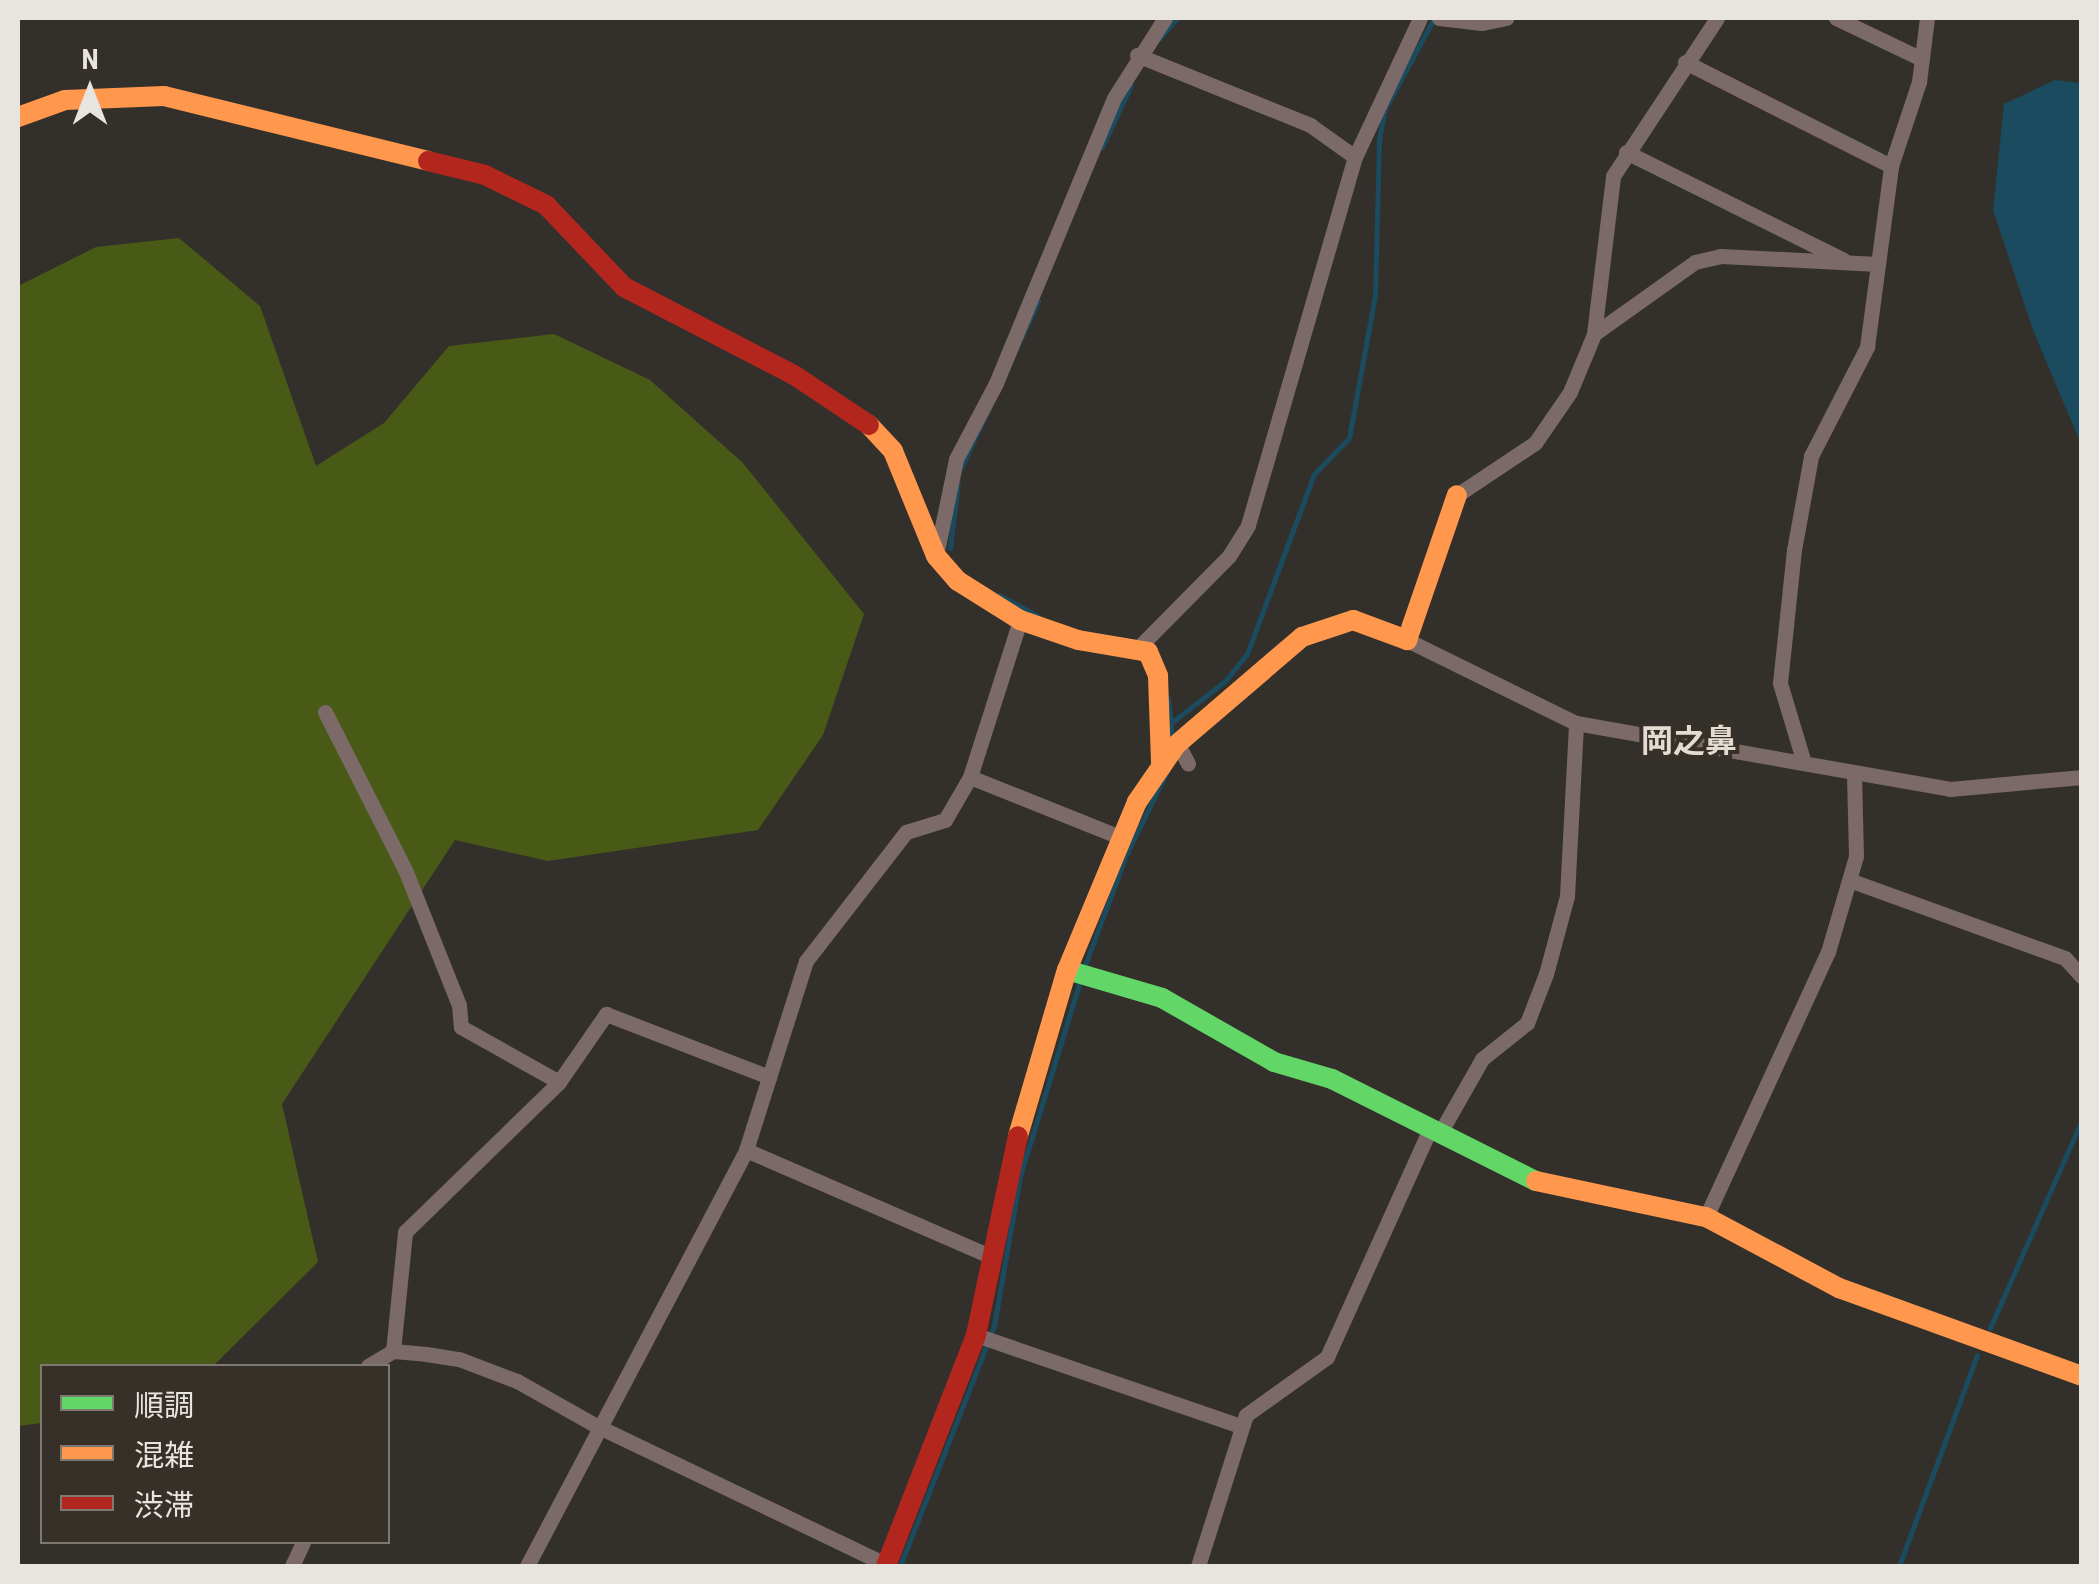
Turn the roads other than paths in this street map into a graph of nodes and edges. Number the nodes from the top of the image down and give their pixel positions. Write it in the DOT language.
graph roads {
  1 [pos="1165,18"];
  2 [pos="1420,18"];
  3 [pos="1439,18"];
  4 [pos="1506,18"];
  5 [pos="1717,18"];
  6 [pos="1836,18"];
  7 [pos="1927,18"];
  8 [pos="1136,55"];
  9 [pos="1922,60"];
  10 [pos="1686,62"];
  11 [pos="18,117"];
  12 [pos="1626,152"];
  13 [pos="1355,157"];
  14 [pos="1890,166"];
  15 [pos="1877,264"];
  16 [pos="1856,266"];
  17 [pos="1594,334"];
  18 [pos="1457,495"];
  19 [pos="936,556"];
  20 [pos="1020,620"];
  21 [pos="1407,640"];
  22 [pos="1139,646"];
  23 [pos="325,712"];
  24 [pos="1576,723"];
  25 [pos="1170,752"];
  26 [pos="1804,762"];
  27 [pos="1188,764"];
  28 [pos="1854,774"];
  29 [pos="970,776"];
  30 [pos="2082,778"];
  31 [pos="1120,838"];
  32 [pos="1852,881"];
  33 [pos="1077,974"];
  34 [pos="2082,978"];
  35 [pos="768,1077"];
  36 [pos="559,1082"];
  37 [pos="1436,1129"];
  38 [pos="746,1150"];
  39 [pos="1706,1216"];
  40 [pos="994,1258"];
  41 [pos="984,1338"];
  42 [pos="393,1352"];
  43 [pos="372,1364"];
  44 [pos="2082,1376"];
  45 [pos="598,1426"];
  46 [pos="1240,1426"];
  47 [pos="527,1566"];
  48 [pos="886,1566"];
  49 [pos="1198,1566"];
  1 -- 8 [label="street"];
  2 -- 13 [label="street"];
  3 -- 4 [label="street"];
  5 -- 10 [label="street"];
  6 -- 9 [label="street"];
  7 -- 9 [label="street"];
  8 -- 13 [label="street"];
  8 -- 19 [label="street"];
  9 -- 14 [label="street"];
  10 -- 12 [label="street"];
  10 -- 14 [label="street"];
  11 -- 19 [label="street"];
  12 -- 16 [label="street"];
  12 -- 17 [label="street"];
  13 -- 22 [label="street"];
  14 -- 15 [label="street"];
  15 -- 16 [label="street"];
  15 -- 26 [label="street"];
  16 -- 17 [label="street"];
  17 -- 18 [label="street"];
  18 -- 21 [label="street"];
  19 -- 20 [label="street"];
  20 -- 22 [label="street"];
  20 -- 29 [label="street"];
  21 -- 24 [label="street"];
  21 -- 25 [label="street"];
  22 -- 25 [label="street"];
  23 -- 36 [label="street"];
  24 -- 26 [label="street"];
  24 -- 37 [label="street"];
  25 -- 27 [label="street"];
  25 -- 31 [label="street"];
  26 -- 28 [label="street"];
  28 -- 30 [label="street"];
  28 -- 32 [label="street"];
  29 -- 31 [label="street"];
  29 -- 35 [label="street"];
  31 -- 33 [label="street"];
  32 -- 34 [label="street"];
  32 -- 39 [label="street"];
  33 -- 37 [label="street"];
  33 -- 40 [label="street"];
  35 -- 36 [label="street"];
  35 -- 38 [label="street"];
  36 -- 42 [label="street"];
  37 -- 39 [label="street"];
  37 -- 46 [label="street"];
  38 -- 40 [label="street"];
  38 -- 45 [label="street"];
  39 -- 44 [label="street"];
  40 -- 41 [label="street"];
  41 -- 46 [label="street"];
  41 -- 48 [label="street"];
  42 -- 43 [label="street"];
  42 -- 45 [label="street"];
  45 -- 47 [label="street"];
  45 -- 48 [label="street"];
  46 -- 49 [label="street"];
}
